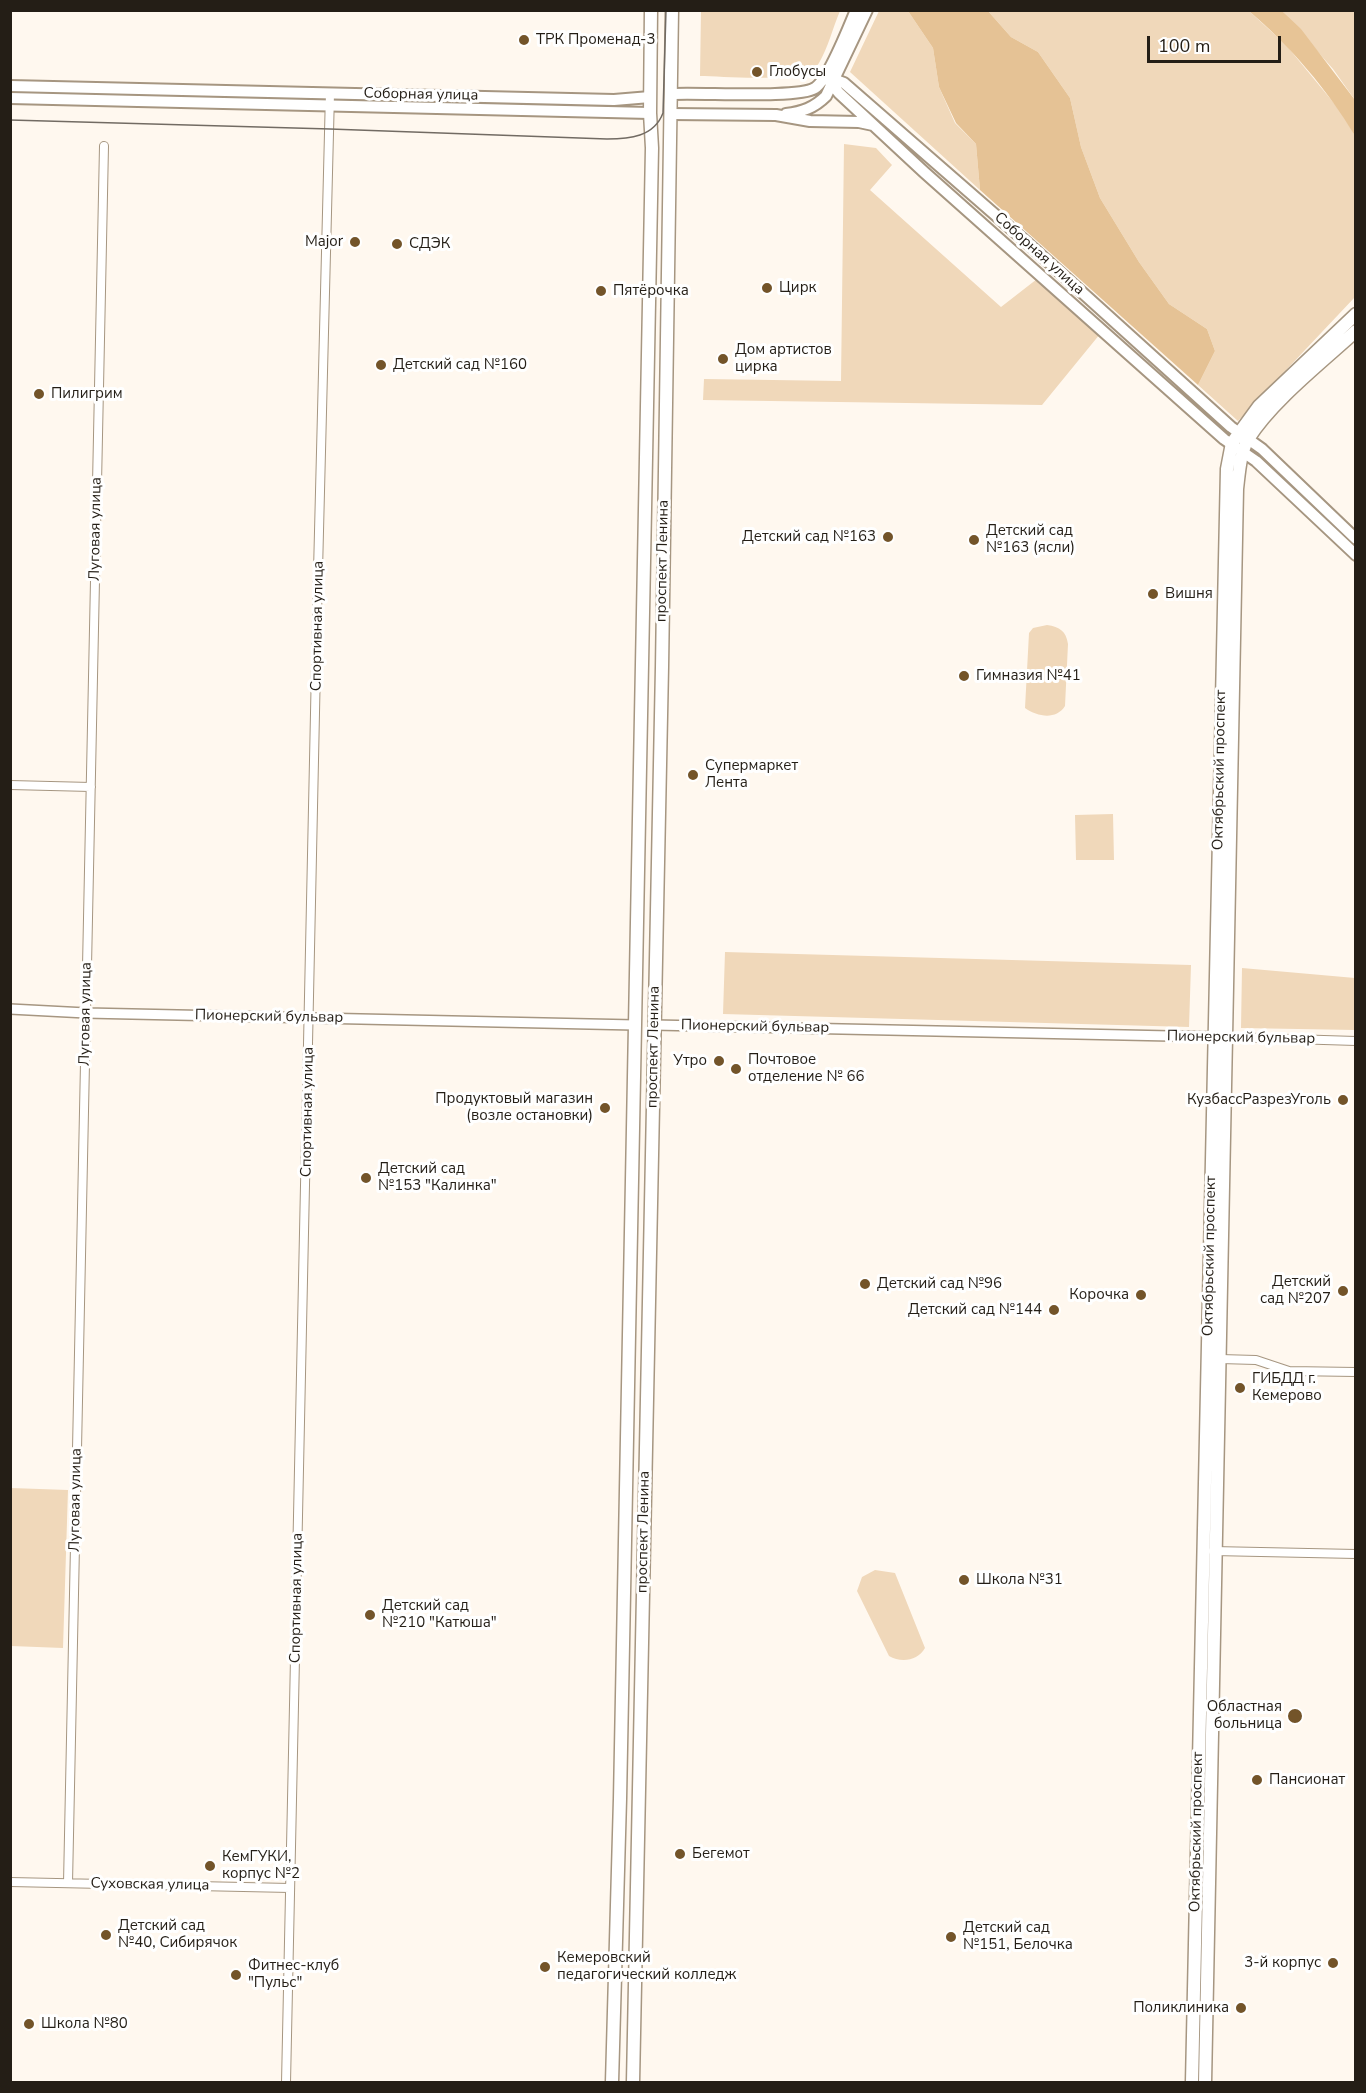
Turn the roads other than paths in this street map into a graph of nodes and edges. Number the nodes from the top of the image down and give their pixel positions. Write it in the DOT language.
graph roads {
  1 [pos="651,10"];
  2 [pos="672,10"];
  3 [pos="856,10"];
  4 [pos="867,10"];
  5 [pos="830,80"];
  6 [pos="10,86"];
  7 [pos="110,89"];
  8 [pos="330,93"];
  9 [pos="671,94"];
  10 [pos="650,97"];
  11 [pos="10,98"];
  12 [pos="109,100"];
  13 [pos="330,105"];
  14 [pos="650,113"];
  15 [pos="671,114"];
  16 [pos="776,115"];
  17 [pos="873,125"];
  18 [pos="104,146"];
  19 [pos="1356,314"];
  20 [pos="1356,331"];
  21 [pos="1241,442"];
  22 [pos="1356,539"];
  23 [pos="1356,555"];
  24 [pos="10,785"];
  25 [pos="91,787"];
  26 [pos="10,1009"];
  27 [pos="86,1013"];
  28 [pos="310,1018"];
  29 [pos="634,1024"];
  30 [pos="654,1025"];
  31 [pos="1220,1037"];
  32 [pos="1356,1041"];
  33 [pos="1220,1359"];
  34 [pos="1356,1372"];
  35 [pos="1210,1550"];
  36 [pos="1356,1554"];
  37 [pos="644,1568"];
  38 [pos="624,1570"];
  39 [pos="10,1882"];
  40 [pos="68,1883"];
  41 [pos="290,1888"];
  42 [pos="286,2082"];
  43 [pos="612,2082"];
  44 [pos="633,2082"];
  45 [pos="1192,2082"];
  46 [pos="1205,2082"];
  1 -- 10 [label="main road"];
  2 -- 9 [label="main road, проспект Ленина"];
  3 -- 5 [label="main road"];
  4 -- 5 [label="main road"];
  5 -- 9 [label="main road, Соборная улица"];
  5 -- 16 [label="main road, Соборная улица"];
  5 -- 17 [label="main road, Соборная улица"];
  5 -- 21 [label="main road, Соборная улица"];
  6 -- 7 [label="main road, Соборная улица"];
  7 -- 8 [label="main road, Соборная улица"];
  7 -- 12 [label="street"];
  8 -- 10 [label="main road, Соборная улица"];
  8 -- 13 [label="street, Спортивная улица"];
  9 -- 10 [label="main road, Соборная улица"];
  9 -- 15 [label="main road, проспект Ленина"];
  10 -- 14 [label="main road"];
  11 -- 12 [label="main road, Соборная улица"];
  12 -- 13 [label="main road, Соборная улица"];
  13 -- 14 [label="main road, Соборная улица"];
  13 -- 28 [label="street, Спортивная улица"];
  14 -- 15 [label="main road, Соборная улица"];
  14 -- 29 [label="main road, проспект Ленина"];
  15 -- 16 [label="main road, Соборная улица"];
  15 -- 30 [label="main road, проспект Ленина"];
  16 -- 17 [label="main road, Соборная улица"];
  17 -- 21 [label="main road, Соборная улица"];
  18 -- 25 [label="street, Луговая улица"];
  19 -- 21 [label="main road"];
  20 -- 21 [label="main road"];
  21 -- 22 [label="main road"];
  21 -- 23 [label="main road"];
  21 -- 31 [label="main road, Октябрьский проспект"];
  24 -- 25 [label="street"];
  25 -- 27 [label="street, Луговая улица"];
  26 -- 27 [label="street, Пионерский бульвар"];
  27 -- 28 [label="street, Пионерский бульвар"];
  27 -- 40 [label="street, Луговая улица"];
  28 -- 29 [label="street, Пионерский бульвар"];
  28 -- 41 [label="street, Спортивная улица"];
  29 -- 30 [label="main road, Пионерский бульвар"];
  29 -- 38 [label="main road, проспект Ленина"];
  30 -- 31 [label="street, Пионерский бульвар"];
  30 -- 37 [label="main road, проспект Ленина"];
  31 -- 32 [label="street, Пионерский бульвар"];
  31 -- 33 [label="main road, Октябрьский проспект"];
  31 -- 35 [label="main road, Октябрьский проспект"];
  33 -- 34 [label="street"];
  33 -- 35 [label="main road, Октябрьский проспект"];
  35 -- 36 [label="street"];
  35 -- 45 [label="main road, Октябрьский проспект"];
  35 -- 46 [label="main road, Октябрьский проспект"];
  37 -- 38 [label="main road"];
  37 -- 44 [label="main road, проспект Ленина"];
  38 -- 43 [label="main road, проспект Ленина"];
  39 -- 40 [label="street, Суховская улица"];
  40 -- 41 [label="street, Суховская улица"];
  41 -- 42 [label="street, Спортивная улица"];
}
